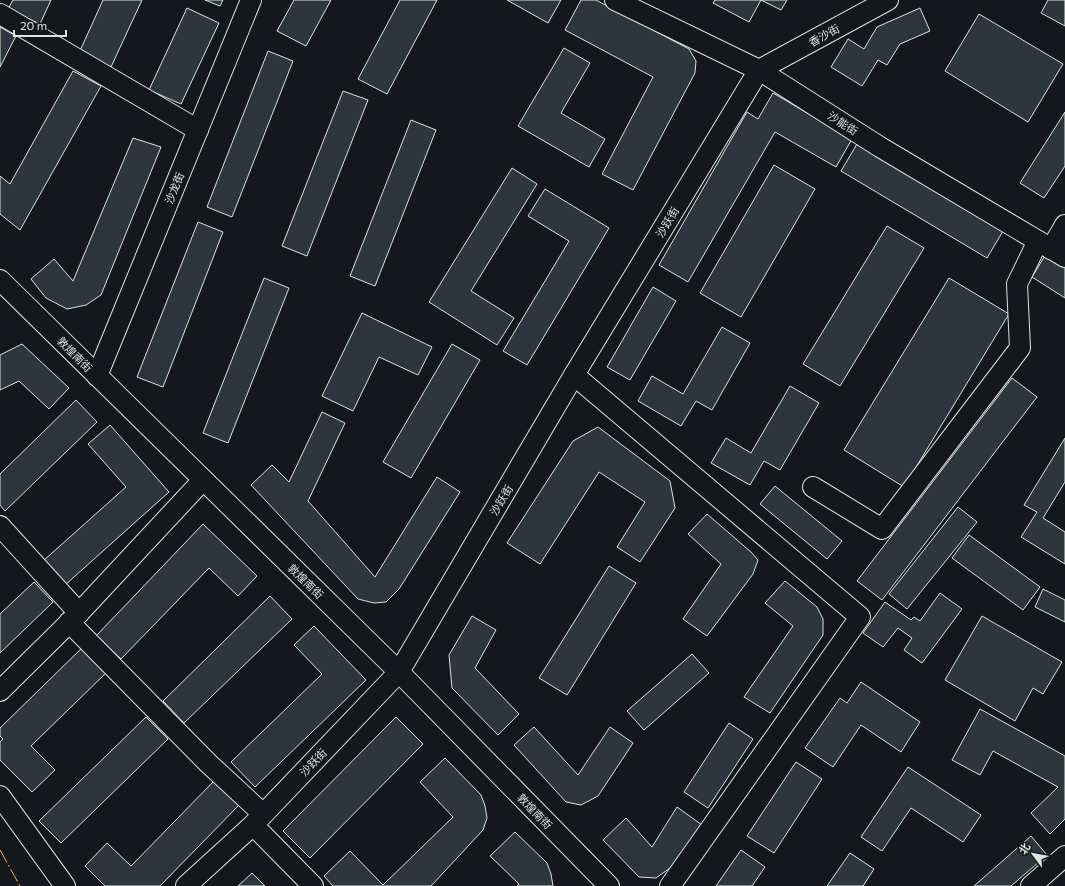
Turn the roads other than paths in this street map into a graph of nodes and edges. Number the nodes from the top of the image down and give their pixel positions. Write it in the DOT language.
graph roads {
  1 [pos="251,0"];
  2 [pos="615,0"];
  3 [pos="888,0"];
  4 [pos="0,14"];
  5 [pos="759,70"];
  6 [pos="198,130"];
  7 [pos="1065,224"];
  8 [pos="1051,249"];
  9 [pos="4,291"];
  10 [pos="97,376"];
  11 [pos="574,376"];
  12 [pos="203,480"];
  13 [pos="813,487"];
  14 [pos="0,526"];
  15 [pos="74,618"];
  16 [pos="399,672"];
  17 [pos="0,691"];
  18 [pos="0,796"];
  19 [pos="258,820"];
  20 [pos="1065,856"];
  21 [pos="66,886"];
  22 [pos="186,886"];
  23 [pos="313,886"];
  24 [pos="609,886"];
  25 [pos="670,886"];
  26 [pos="1031,886"];
  1 -- 6 [label="street, 沙龙街"];
  2 -- 5 [label="street, 沙能街"];
  3 -- 5 [label="street, 香沙街"];
  4 -- 6 [label="street"];
  5 -- 8 [label="street, 沙能街"];
  5 -- 11 [label="street, 沙跃街"];
  6 -- 10 [label="street, 沙龙街"];
  7 -- 8 [label="street"];
  8 -- 13 [label="street"];
  9 -- 10 [label="street, 敦煌南街"];
  10 -- 12 [label="street, 敦煌南街"];
  11 -- 16 [label="street, 沙跃街"];
  11 -- 25 [label="street"];
  12 -- 15 [label="street"];
  12 -- 16 [label="street, 敦煌南街"];
  14 -- 15 [label="street"];
  15 -- 17 [label="street"];
  15 -- 19 [label="street"];
  16 -- 19 [label="street, 沙跃街"];
  16 -- 24 [label="street, 敦煌南街"];
  18 -- 21 [label="street"];
  19 -- 22 [label="street, 沙跃街"];
  19 -- 23 [label="street"];
  20 -- 26 [label="street"];
}
